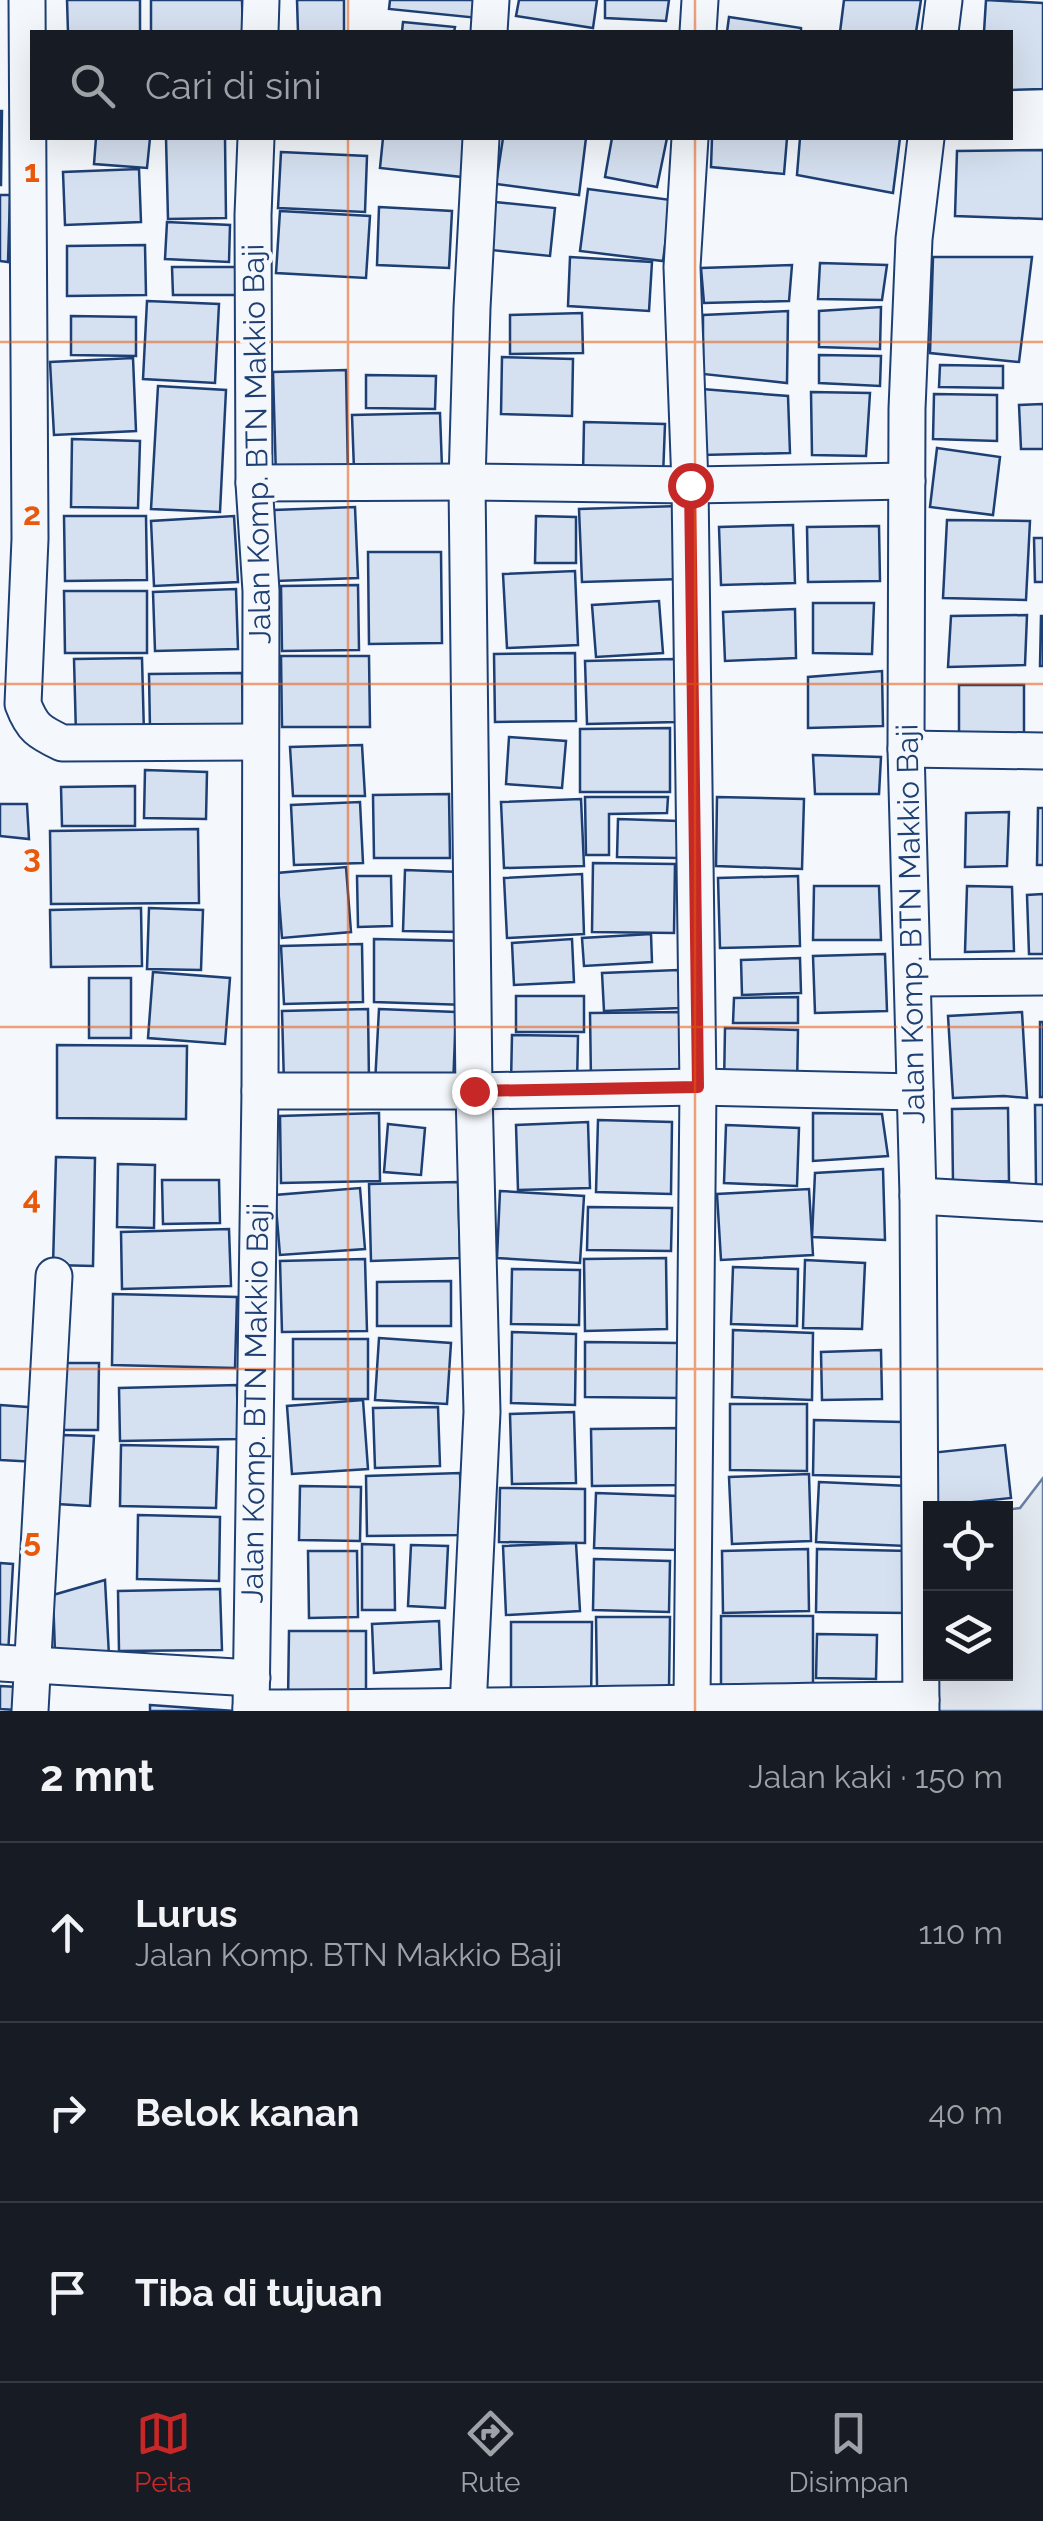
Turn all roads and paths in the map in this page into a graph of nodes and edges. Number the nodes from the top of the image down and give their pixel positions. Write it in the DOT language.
graph roads {
  1 [pos="28,0"];
  2 [pos="261,0"];
  3 [pos="491,0"];
  4 [pos="700,0"];
  5 [pos="944,0"];
  6 [pos="260,30"];
  7 [pos="489,30"];
  8 [pos="698,30"];
  9 [pos="940,30"];
  10 [pos="256,140"];
  11 [pos="482,140"];
  12 [pos="690,140"];
  13 [pos="926,140"];
  14 [pos="907,480"];
  15 [pos="467,482"];
  16 [pos="254,483"];
  17 [pos="690,485"];
  18 [pos="260,742"];
  19 [pos="906,749"];
  20 [pos="1043,751"];
  21 [pos="1043,977"];
  22 [pos="912,978"];
  23 [pos="698,1087"];
  24 [pos="260,1091"];
  25 [pos="474,1091"];
  26 [pos="915,1092"];
  27 [pos="918,1196"];
  28 [pos="1043,1203"];
  29 [pos="54,1276"];
  30 [pos="16,1664"];
  31 [pos="251,1699"];
  32 [pos="692,1702"];
  33 [pos="921,1705"];
  34 [pos="468,1708"];
  35 [pos="30,1711"];
  1 -- 18 [label="street"];
  2 -- 6 [label="street"];
  3 -- 7 [label="street"];
  4 -- 8 [label="street"];
  5 -- 9 [label="street"];
  10 -- 16 [label="street, Jalan Komp. BTN Makkio Baji"];
  11 -- 15 [label="street"];
  12 -- 17 [label="street"];
  13 -- 14 [label="street, Jalan Komp. BTN Makkio Baji"];
  14 -- 17 [label="street"];
  14 -- 19 [label="street, Jalan Komp. BTN Makkio Baji"];
  15 -- 16 [label="street"];
  15 -- 17 [label="street"];
  15 -- 25 [label="street"];
  16 -- 18 [label="street, Jalan Komp. BTN Makkio Baji"];
  17 -- 23 [label="street"];
  18 -- 24 [label="street, Jalan Komp. BTN Makkio Baji"];
  19 -- 20 [label="street"];
  19 -- 22 [label="street, Jalan Komp. BTN Makkio Baji"];
  21 -- 22 [label="street"];
  22 -- 26 [label="street, Jalan Komp. BTN Makkio Baji"];
  23 -- 25 [label="street"];
  23 -- 26 [label="street"];
  23 -- 32 [label="street"];
  24 -- 25 [label="street"];
  24 -- 31 [label="street, Jalan Komp. BTN Makkio Baji"];
  25 -- 34 [label="street"];
  26 -- 27 [label="street, Jalan Komp. BTN Makkio Baji"];
  27 -- 28 [label="street"];
  27 -- 33 [label="street, Jalan Komp. BTN Makkio Baji"];
  29 -- 30 [label="street"];
  30 -- 31 [label="street"];
  30 -- 35 [label="street"];
  31 -- 34 [label="street"];
  32 -- 33 [label="street"];
  32 -- 34 [label="street"];
}
